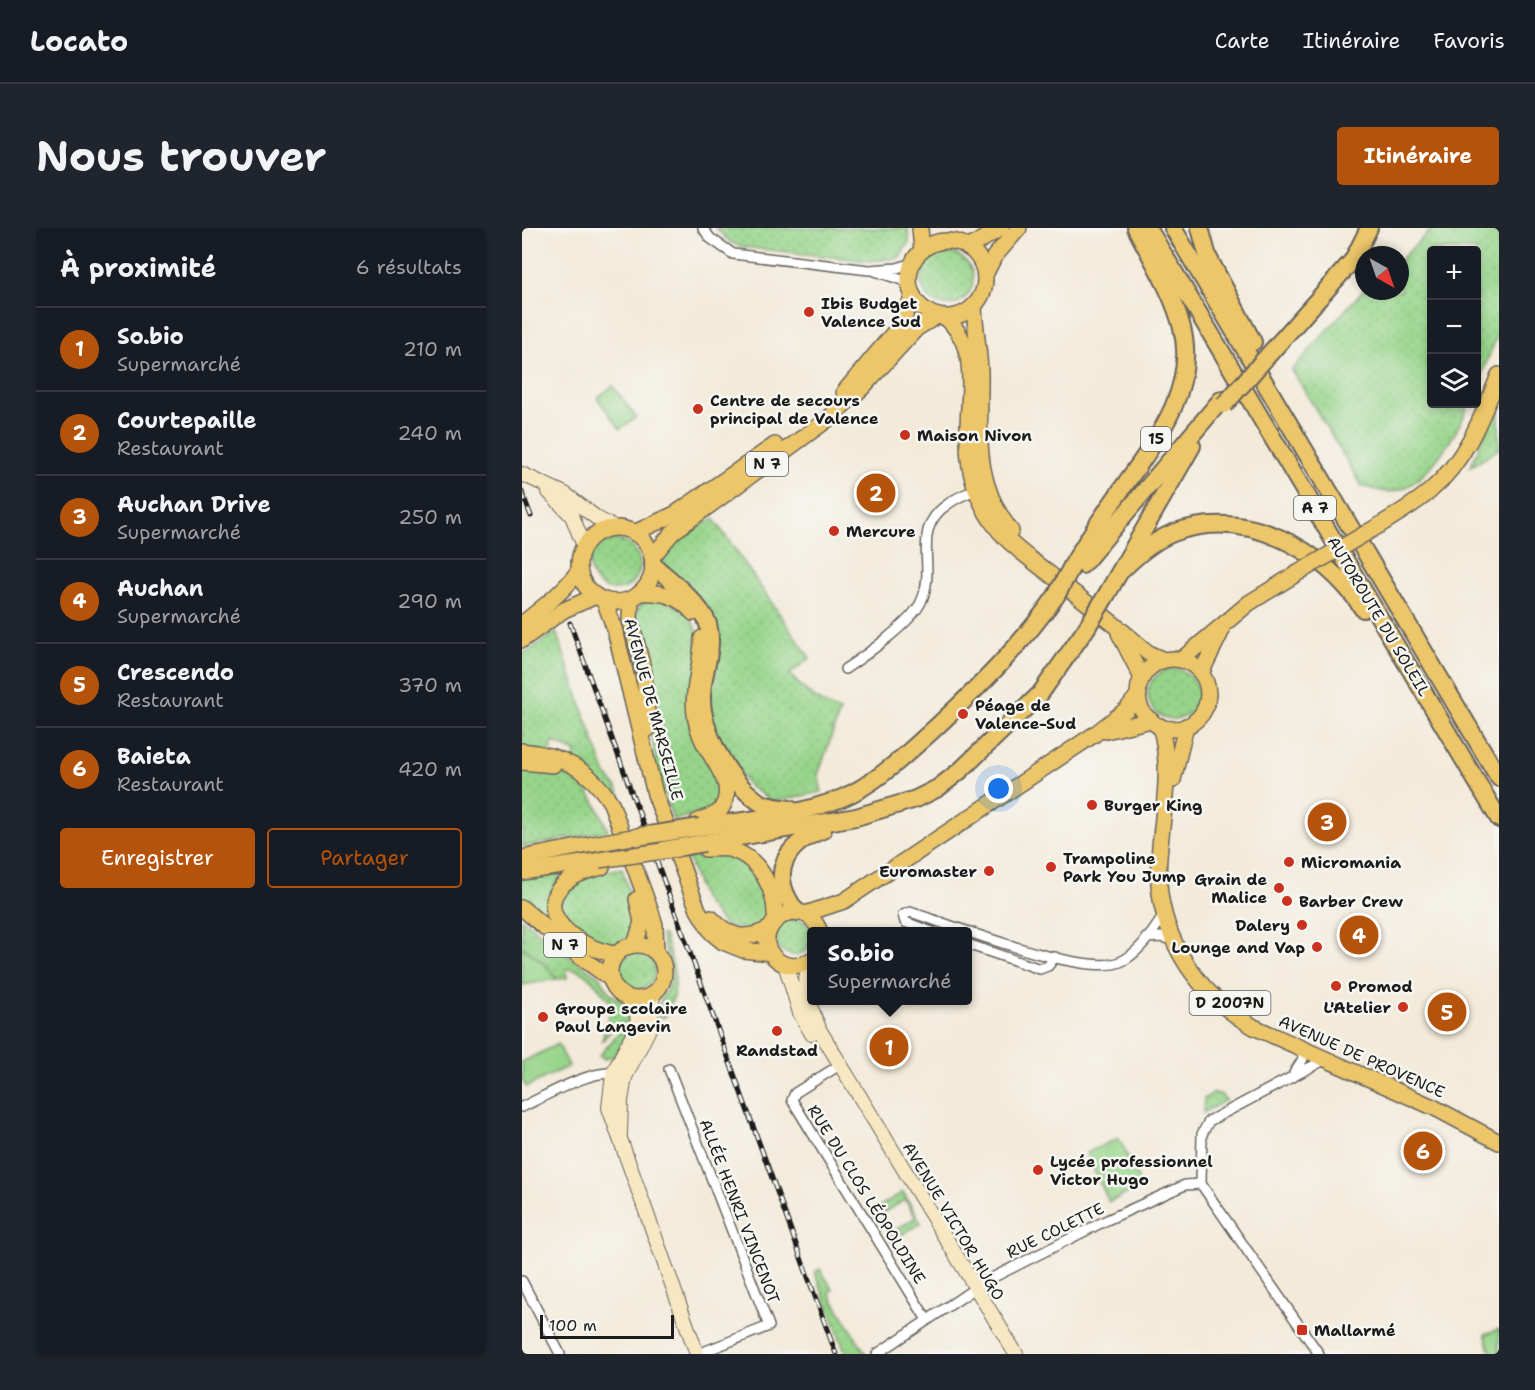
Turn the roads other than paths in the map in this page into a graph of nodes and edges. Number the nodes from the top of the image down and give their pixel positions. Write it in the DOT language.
graph roads {
  1 [pos="703,228"];
  2 [pos="920,228"];
  3 [pos="943,228"];
  4 [pos="1000,228"];
  5 [pos="1019,228"];
  6 [pos="1136,228"];
  7 [pos="1148,228"];
  8 [pos="1173,228"];
  9 [pos="1200,228"];
  10 [pos="1362,228"];
  11 [pos="1369,228"];
  12 [pos="961,245"];
  13 [pos="917,257"];
  14 [pos="869,270"];
  15 [pos="985,275"];
  16 [pos="911,290"];
  17 [pos="974,306"];
  18 [pos="941,316"];
  19 [pos="1277,341"];
  20 [pos="1499,375"];
  21 [pos="1222,403"];
  22 [pos="1313,464"];
  23 [pos="522,474"];
  24 [pos="541,484"];
  25 [pos="982,489"];
  26 [pos="615,528"];
  27 [pos="634,533"];
  28 [pos="584,546"];
  29 [pos="653,561"];
  30 [pos="1075,568"];
  31 [pos="579,570"];
  32 [pos="1122,570"];
  33 [pos="636,596"];
  34 [pos="600,598"];
  35 [pos="1231,617"];
  36 [pos="1111,622"];
  37 [pos="522,624"];
  38 [pos="522,640"];
  39 [pos="1164,660"];
  40 [pos="1181,660"];
  41 [pos="845,669"];
  42 [pos="1201,673"];
  43 [pos="1142,678"];
  44 [pos="1139,694"];
  45 [pos="1155,723"];
  46 [pos="1186,726"];
  47 [pos="1095,734"];
  48 [pos="522,751"];
  49 [pos="522,762"];
  50 [pos="1499,778"];
  51 [pos="1481,789"];
  52 [pos="799,811"];
  53 [pos="856,817"];
  54 [pos="1499,819"];
  55 [pos="702,835"];
  56 [pos="636,837"];
  57 [pos="664,850"];
  58 [pos="526,856"];
  59 [pos="601,864"];
  60 [pos="522,872"];
  61 [pos="844,901"];
  62 [pos="522,908"];
  63 [pos="801,913"];
  64 [pos="1164,915"];
  65 [pos="772,925"];
  66 [pos="818,927"];
  67 [pos="825,927"];
  68 [pos="918,927"];
  69 [pos="958,927"];
  70 [pos="972,931"];
  71 [pos="1146,938"];
  72 [pos="1173,940"];
  73 [pos="635,945"];
  74 [pos="972,946"];
  75 [pos="656,952"];
  76 [pos="771,953"];
  77 [pos="617,954"];
  78 [pos="1055,957"];
  79 [pos="807,962"];
  80 [pos="785,964"];
  81 [pos="807,972"];
  82 [pos="611,979"];
  83 [pos="652,993"];
  84 [pos="807,996"];
  85 [pos="628,997"];
  86 [pos="808,1005"];
  87 [pos="1302,1049"];
  88 [pos="1326,1059"];
  89 [pos="836,1068"];
  90 [pos="669,1069"];
  91 [pos="619,1075"];
  92 [pos="1292,1075"];
  93 [pos="864,1106"];
  94 [pos="522,1107"];
  95 [pos="1499,1134"];
  96 [pos="1499,1142"];
  97 [pos="1201,1184"];
  98 [pos="522,1281"];
  99 [pos="975,1288"];
  100 [pos="927,1320"];
  101 [pos="560,1354"];
  102 [pos="698,1354"];
  103 [pos="877,1354"];
  104 [pos="1016,1354"];
  105 [pos="1319,1354"];
  1 -- 14 [label="street"];
  2 -- 13 [label="main road"];
  3 -- 12 [label="main road"];
  4 -- 12 [label="main road"];
  5 -- 15 [label="main road"];
  6 -- 30 [label="highway, 15"];
  7 -- 51 [label="highway, AUTOROUTE DU SOLEIL / A 7"];
  8 -- 22 [label="highway, AUTOROUTE DU SOLEIL / A 7"];
  9 -- 22 [label="highway"];
  10 -- 19 [label="highway"];
  11 -- 19 [label="highway"];
  12 -- 13 [label="main road"];
  12 -- 15 [label="main road"];
  13 -- 14 [label="street"];
  13 -- 16 [label="main road"];
  14 -- 16 [label="street"];
  15 -- 17 [label="main road"];
  16 -- 18 [label="main road"];
  16 -- 27 [label="main road, N 7"];
  17 -- 18 [label="main road"];
  17 -- 25 [label="main road"];
  18 -- 25 [label="main road"];
  18 -- 29 [label="main road, N 7"];
  19 -- 21 [label="highway, bridge"];
  20 -- 35 [label="main road, bridge"];
  21 -- 30 [label="highway"];
  21 -- 32 [label="highway"];
  22 -- 50 [label="highway, AUTOROUTE DU SOLEIL / A 7"];
  23 -- 24 [label="main road"];
  24 -- 26 [label="main road"];
  24 -- 28 [label="main road"];
  25 -- 36 [label="main road"];
  25 -- 41 [label="street"];
  26 -- 27 [label="main road"];
  26 -- 28 [label="main road"];
  27 -- 29 [label="main road"];
  28 -- 31 [label="main road"];
  29 -- 33 [label="main road"];
  29 -- 52 [label="highway"];
  30 -- 52 [label="highway, 15, bridge"];
  31 -- 34 [label="main road"];
  31 -- 37 [label="main road"];
  32 -- 51 [label="highway"];
  32 -- 53 [label="highway, bridge"];
  33 -- 34 [label="main road"];
  33 -- 55 [label="main road"];
  33 -- 65 [label="main road, AVENUE DE MARSEILLE"];
  34 -- 38 [label="main road"];
  34 -- 76 [label="main road, AVENUE DE MARSEILLE"];
  35 -- 40 [label="main road"];
  35 -- 42 [label="main road"];
  36 -- 39 [label="main road"];
  36 -- 43 [label="main road"];
  39 -- 40 [label="main road"];
  39 -- 43 [label="main road"];
  40 -- 42 [label="main road"];
  42 -- 46 [label="main road"];
  43 -- 44 [label="main road"];
  44 -- 45 [label="main road"];
  44 -- 47 [label="main road"];
  45 -- 46 [label="main road"];
  45 -- 47 [label="main road"];
  45 -- 64 [label="main road, AVENUE DE PROVENCE / D 2007N"];
  46 -- 95 [label="main road, AVENUE DE PROVENCE / D 2007N"];
  47 -- 61 [label="main road"];
  48 -- 75 [label="main road"];
  49 -- 73 [label="main road"];
  51 -- 54 [label="highway, AUTOROUTE DU SOLEIL / A 7"];
  52 -- 55 [label="highway"];
  53 -- 55 [label="highway"];
  53 -- 63 [label="highway"];
  55 -- 56 [label="highway, bridge"];
  55 -- 57 [label="highway, bridge"];
  55 -- 65 [label="main road"];
  56 -- 58 [label="main road, bridge"];
  57 -- 59 [label="main road, bridge"];
  59 -- 60 [label="main road"];
  59 -- 77 [label="main road"];
  61 -- 63 [label="main road, AVENUE DE MARSEILLE"];
  61 -- 67 [label="main road"];
  62 -- 82 [label="main road, N 7"];
  63 -- 65 [label="main road, AVENUE DE MARSEILLE"];
  63 -- 66 [label="main road"];
  64 -- 71 [label="street"];
  64 -- 72 [label="main road, AVENUE DE PROVENCE / D 2007N"];
  65 -- 76 [label="main road"];
  68 -- 69 [label="street"];
  70 -- 78 [label="street"];
  71 -- 72 [label="street"];
  71 -- 78 [label="street"];
  72 -- 87 [label="main road, AVENUE DE PROVENCE / D 2007N"];
  73 -- 75 [label="main road"];
  73 -- 77 [label="main road"];
  74 -- 78 [label="street"];
  75 -- 83 [label="main road"];
  76 -- 80 [label="main road"];
  77 -- 82 [label="main road"];
  79 -- 80 [label="main road"];
  80 -- 89 [label="main road, AVENUE VICTOR HUGO"];
  81 -- 84 [label="main road, AVENUE VICTOR HUGO"];
  82 -- 85 [label="main road"];
  83 -- 85 [label="main road"];
  83 -- 91 [label="main road"];
  85 -- 91 [label="main road"];
  86 -- 93 [label="main road, AVENUE VICTOR HUGO"];
  87 -- 88 [label="main road, AVENUE DE PROVENCE / D 2007N"];
  87 -- 92 [label="street"];
  88 -- 92 [label="street"];
  88 -- 96 [label="main road, AVENUE DE PROVENCE / D 2007N"];
  89 -- 93 [label="main road, AVENUE VICTOR HUGO"];
  89 -- 100 [label="street, RUE DU CLOS LÉOPOLDINE"];
  90 -- 102 [label="street, ALLÉE HENRI VINCENOT"];
  91 -- 94 [label="street"];
  91 -- 102 [label="main road"];
  92 -- 97 [label="street"];
  93 -- 99 [label="main road, AVENUE VICTOR HUGO"];
  97 -- 99 [label="street, RUE COLETTE"];
  97 -- 105 [label="street"];
  98 -- 101 [label="street"];
  99 -- 100 [label="street, RUE COLETTE"];
  99 -- 104 [label="main road, AVENUE VICTOR HUGO"];
  100 -- 103 [label="street, RUE COLETTE"];
}
